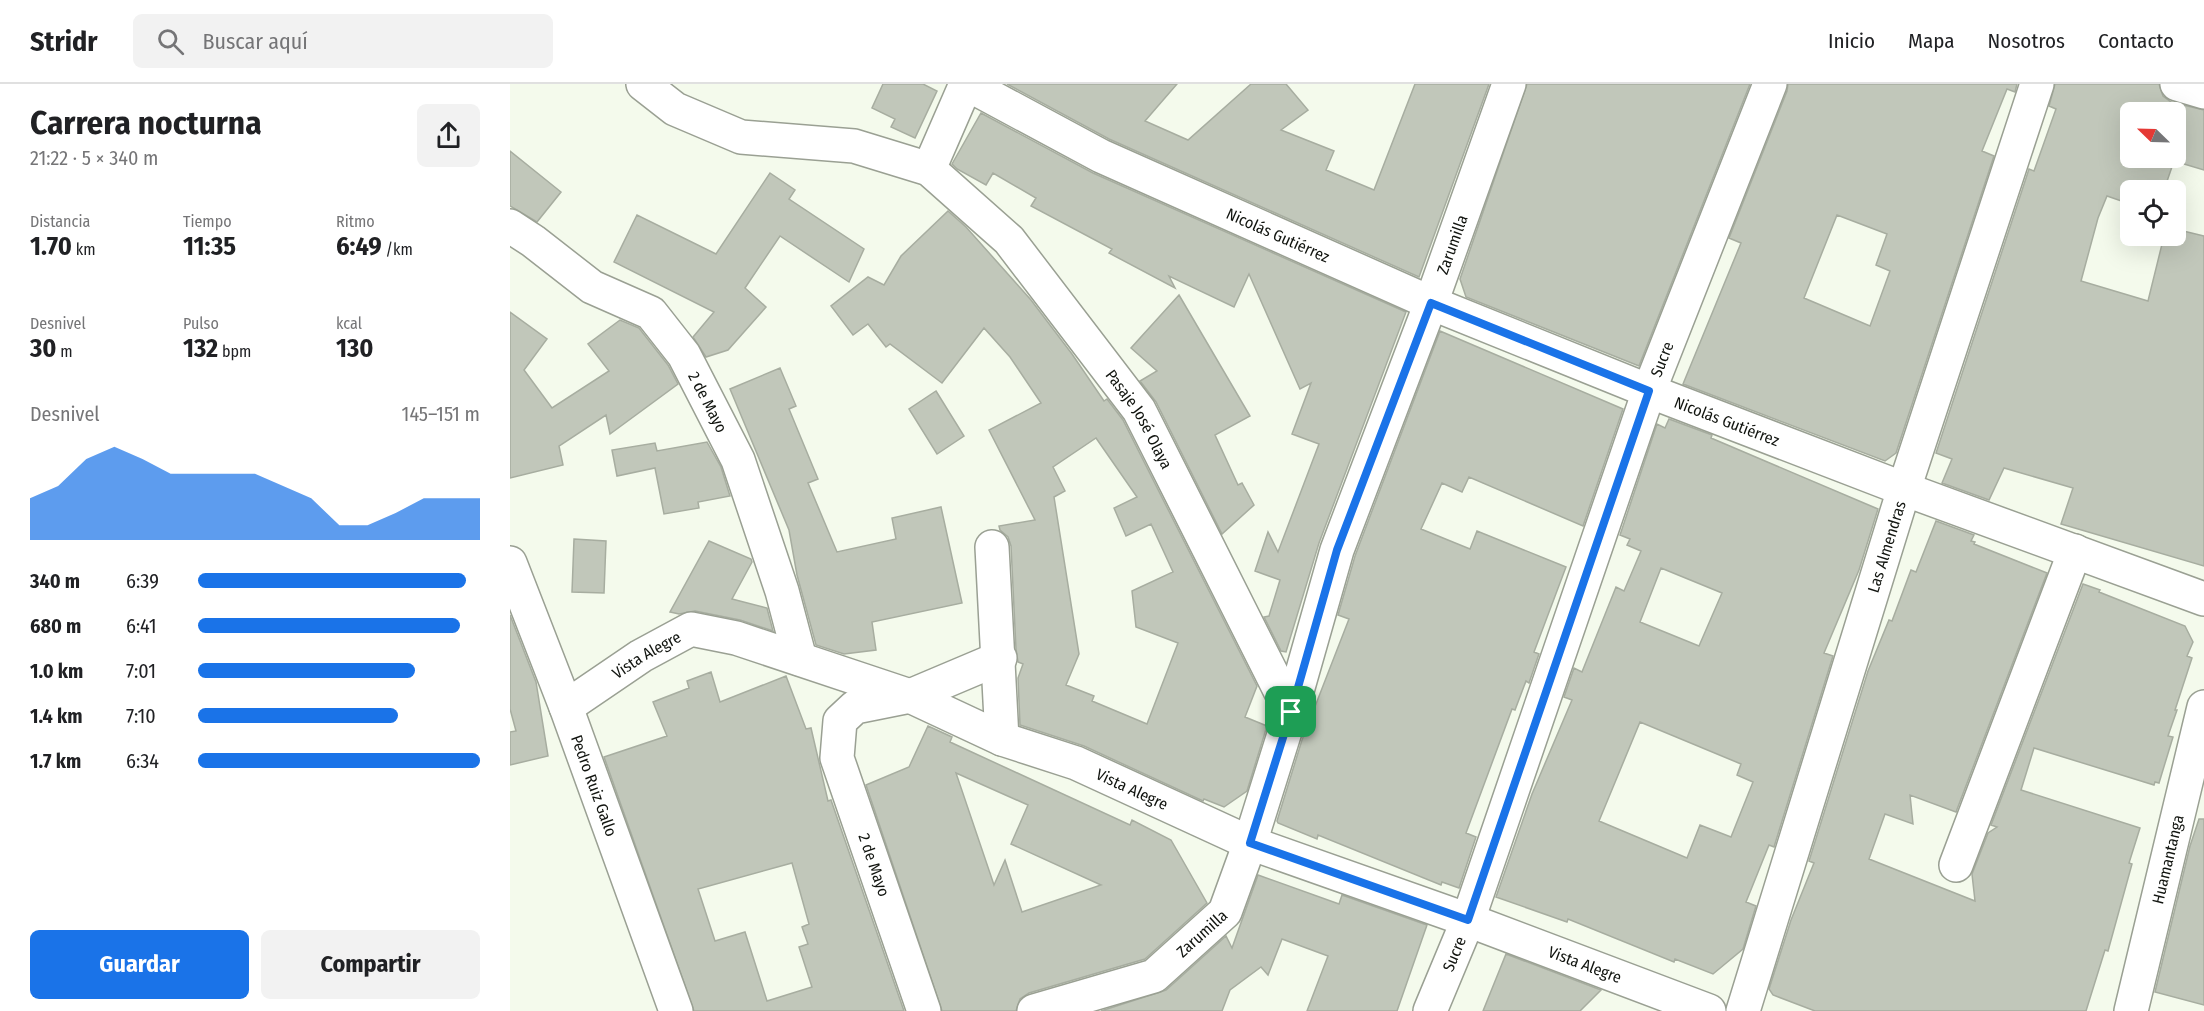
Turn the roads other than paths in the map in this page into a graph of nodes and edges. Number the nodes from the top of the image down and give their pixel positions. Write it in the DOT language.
graph roads {
  1 [pos="642,84"];
  2 [pos="967,84"];
  3 [pos="1509,84"];
  4 [pos="1770,84"];
  5 [pos="2037,84"];
  6 [pos="2177,84"];
  7 [pos="2204,92"];
  8 [pos="929,169"];
  9 [pos="510,226"];
  10 [pos="1431,303"];
  11 [pos="1649,391"];
  12 [pos="1904,489"];
  13 [pos="992,547"];
  14 [pos="2076,550"];
  15 [pos="510,563"];
  16 [pos="2204,599"];
  17 [pos="1000,658"];
  18 [pos="800,659"];
  19 [pos="910,696"];
  20 [pos="566,707"];
  21 [pos="2204,707"];
  22 [pos="1291,712"];
  23 [pos="1002,739"];
  24 [pos="1250,843"];
  25 [pos="1956,865"];
  26 [pos="1468,920"];
  27 [pos="676,1011"];
  28 [pos="924,1011"];
  29 [pos="1034,1011"];
  30 [pos="1430,1011"];
  31 [pos="1709,1011"];
  32 [pos="1743,1011"];
  33 [pos="2131,1011"];
  1 -- 8 [label="street"];
  2 -- 8 [label="street"];
  2 -- 10 [label="street, Nicolás Gutiérrez"];
  3 -- 10 [label="street, Zarumilla"];
  4 -- 11 [label="street, Sucre"];
  5 -- 12 [label="street, Las Almendras"];
  6 -- 7 [label="street"];
  8 -- 22 [label="street, Pasaje José Olaya"];
  9 -- 18 [label="street, 2 de Mayo"];
  10 -- 11 [label="street, Nicolás Gutiérrez"];
  10 -- 22 [label="street, Zarumilla"];
  11 -- 12 [label="street, Nicolás Gutiérrez"];
  11 -- 26 [label="street, Sucre"];
  12 -- 14 [label="street, Nicolás Gutiérrez"];
  12 -- 32 [label="street, Las Almendras"];
  13 -- 17 [label="street"];
  14 -- 16 [label="street, Nicolás Gutiérrez"];
  14 -- 25 [label="street"];
  15 -- 20 [label="street, Pedro Ruiz Gallo"];
  17 -- 19 [label="street, 2 de Mayo"];
  17 -- 23 [label="street"];
  18 -- 19 [label="street, Vista Alegre"];
  18 -- 20 [label="street, Vista Alegre"];
  19 -- 23 [label="street, Vista Alegre"];
  19 -- 28 [label="street, 2 de Mayo"];
  20 -- 27 [label="street, Pedro Ruiz Gallo"];
  21 -- 33 [label="street, Huamantanga"];
  22 -- 24 [label="street, Zarumilla"];
  23 -- 24 [label="street, Vista Alegre"];
  24 -- 26 [label="street, Vista Alegre"];
  24 -- 29 [label="street, Zarumilla"];
  26 -- 30 [label="street, Sucre"];
  26 -- 31 [label="street, Vista Alegre"];
}
